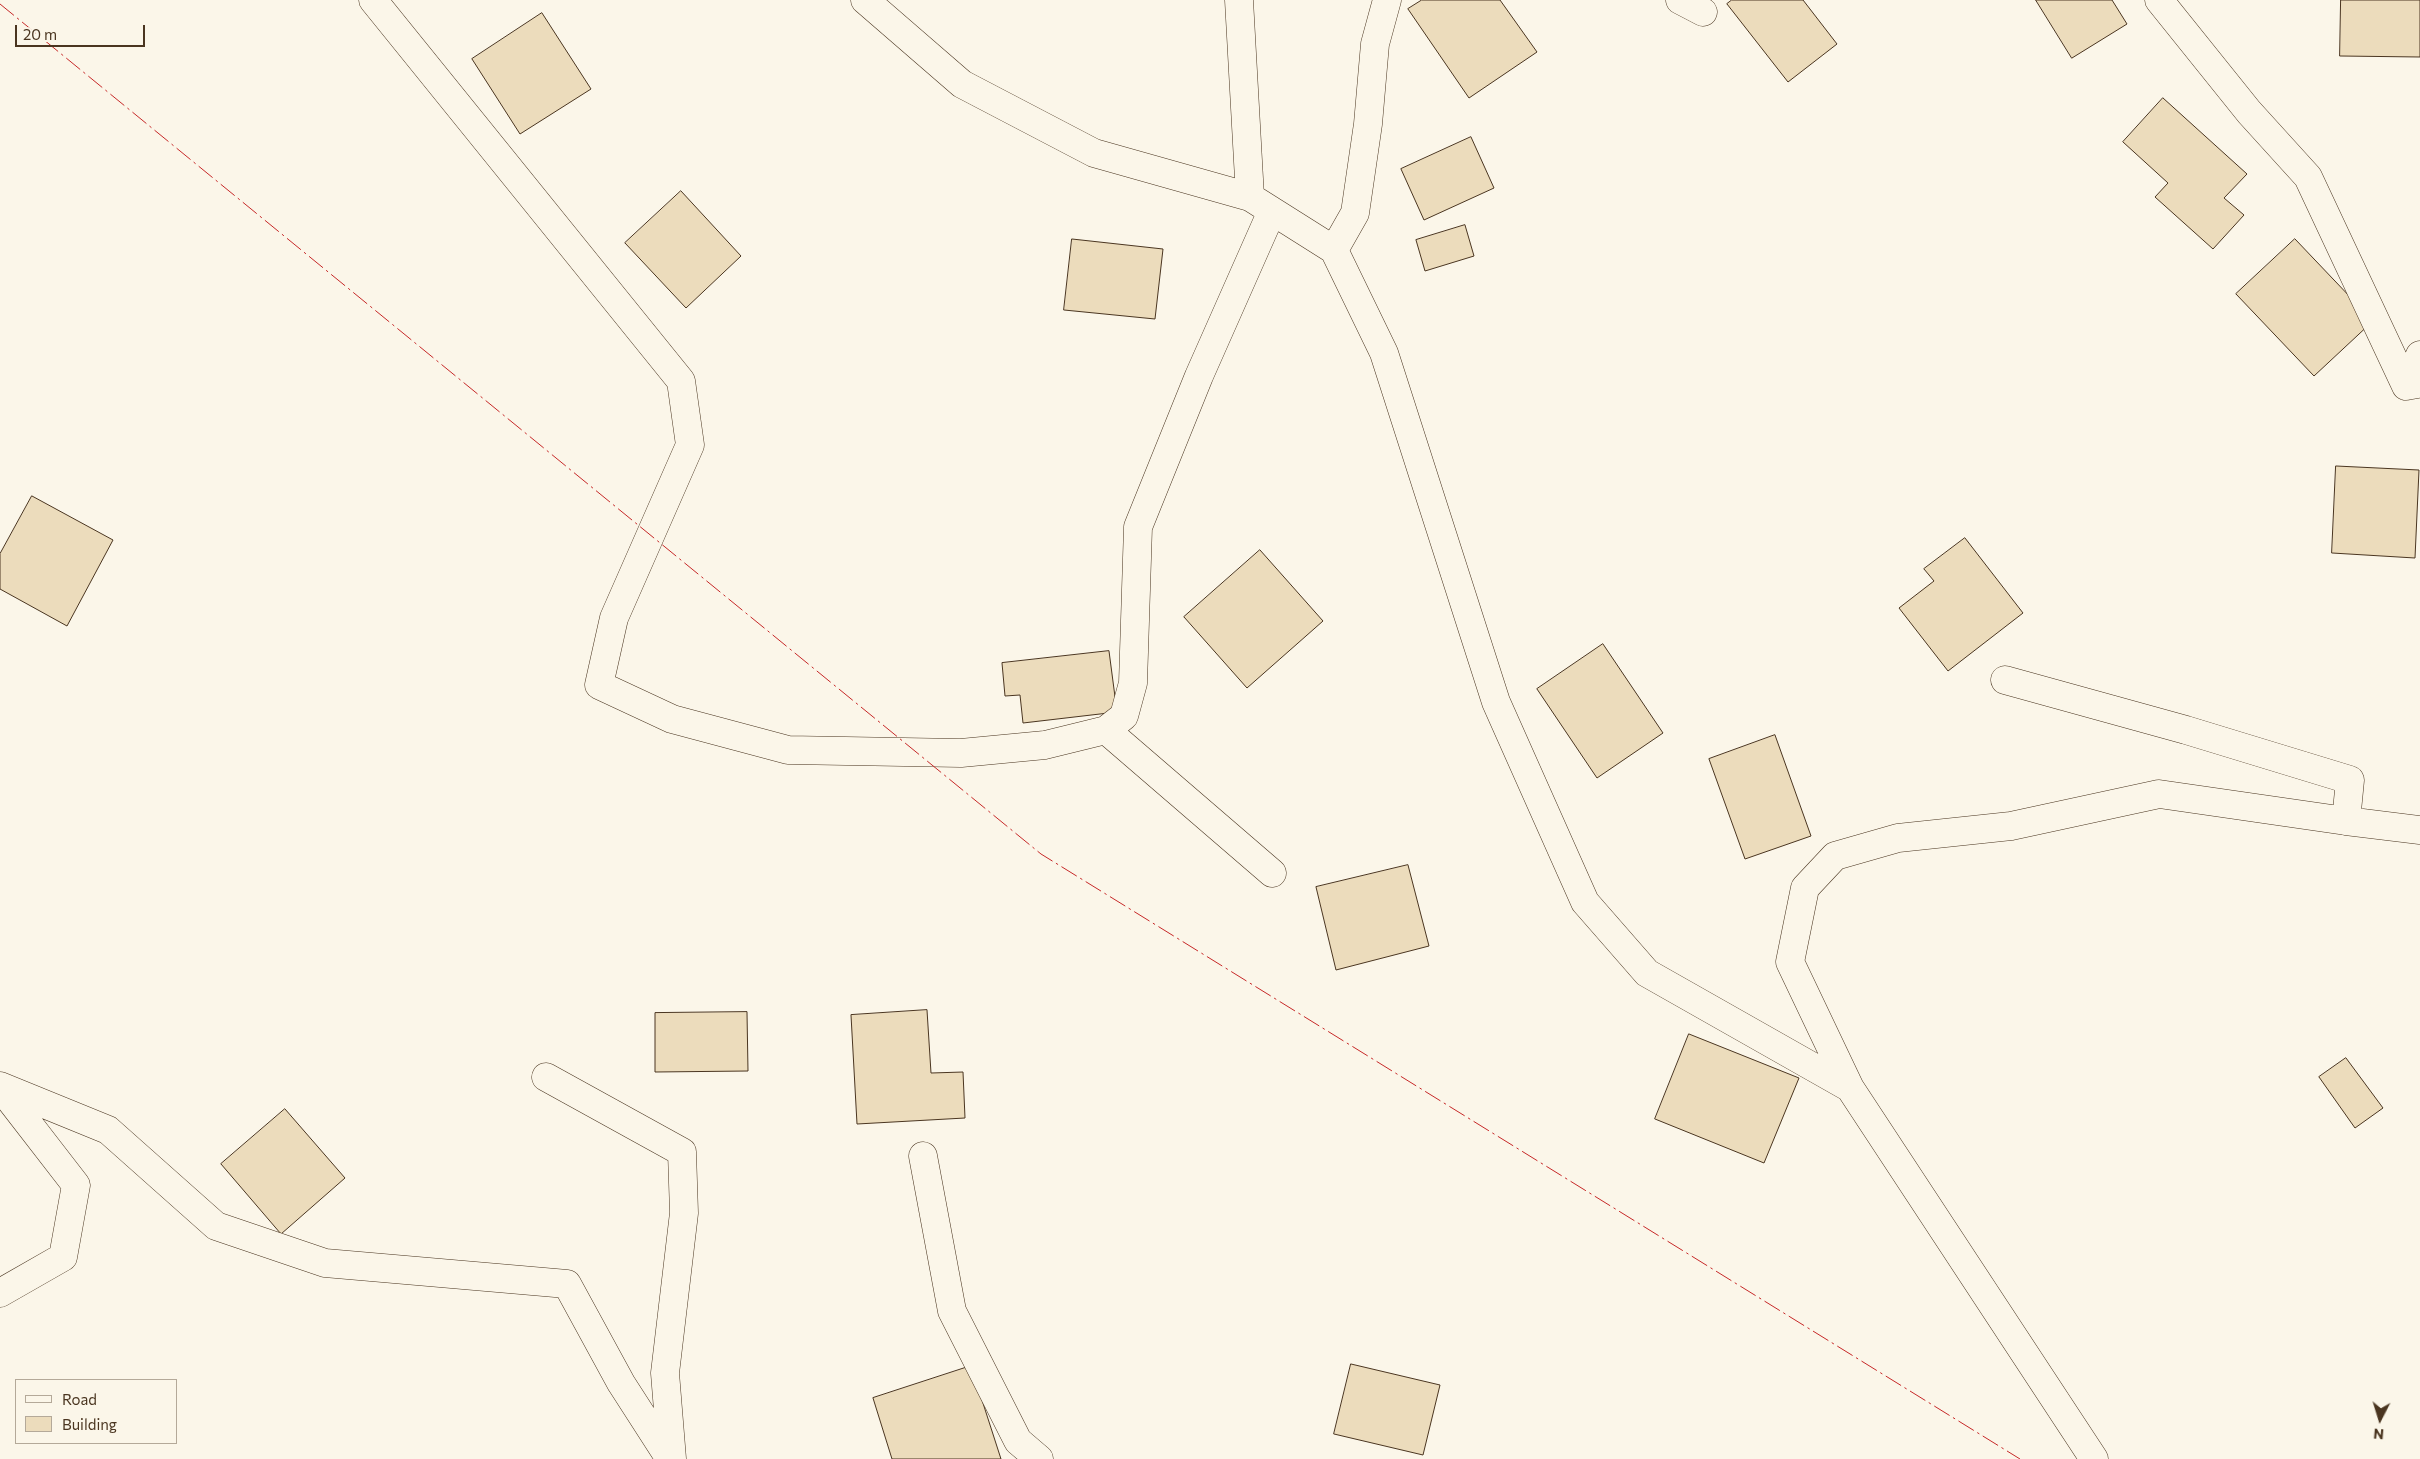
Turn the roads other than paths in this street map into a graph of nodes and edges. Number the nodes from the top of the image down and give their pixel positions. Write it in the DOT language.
graph roads {
  1 [pos="373,0"];
  2 [pos="865,0"];
  3 [pos="1239,0"];
  4 [pos="1387,0"];
  5 [pos="2159,0"];
  6 [pos="1261,204"];
  7 [pos="1334,250"];
  8 [pos="2420,355"];
  9 [pos="2413,385"];
  10 [pos="2005,680"];
  11 [pos="1106,730"];
  12 [pos="2346,821"];
  13 [pos="2420,830"];
  14 [pos="1272,873"];
  15 [pos="546,1076"];
  16 [pos="0,1087"];
  17 [pos="1850,1088"];
  18 [pos="923,1156"];
  19 [pos="0,1293"];
  20 [pos="671,1459"];
  21 [pos="1039,1459"];
  22 [pos="2094,1459"];
  1 -- 11 [label="street"];
  2 -- 6 [label="street"];
  3 -- 6 [label="street"];
  4 -- 7 [label="street"];
  5 -- 9 [label="street"];
  6 -- 7 [label="street"];
  6 -- 11 [label="street"];
  7 -- 17 [label="street"];
  8 -- 9 [label="street"];
  10 -- 12 [label="street"];
  11 -- 14 [label="street"];
  12 -- 13 [label="street"];
  12 -- 17 [label="street"];
  15 -- 20 [label="street"];
  16 -- 19 [label="street"];
  16 -- 20 [label="street"];
  17 -- 22 [label="street"];
  18 -- 21 [label="street"];
}
